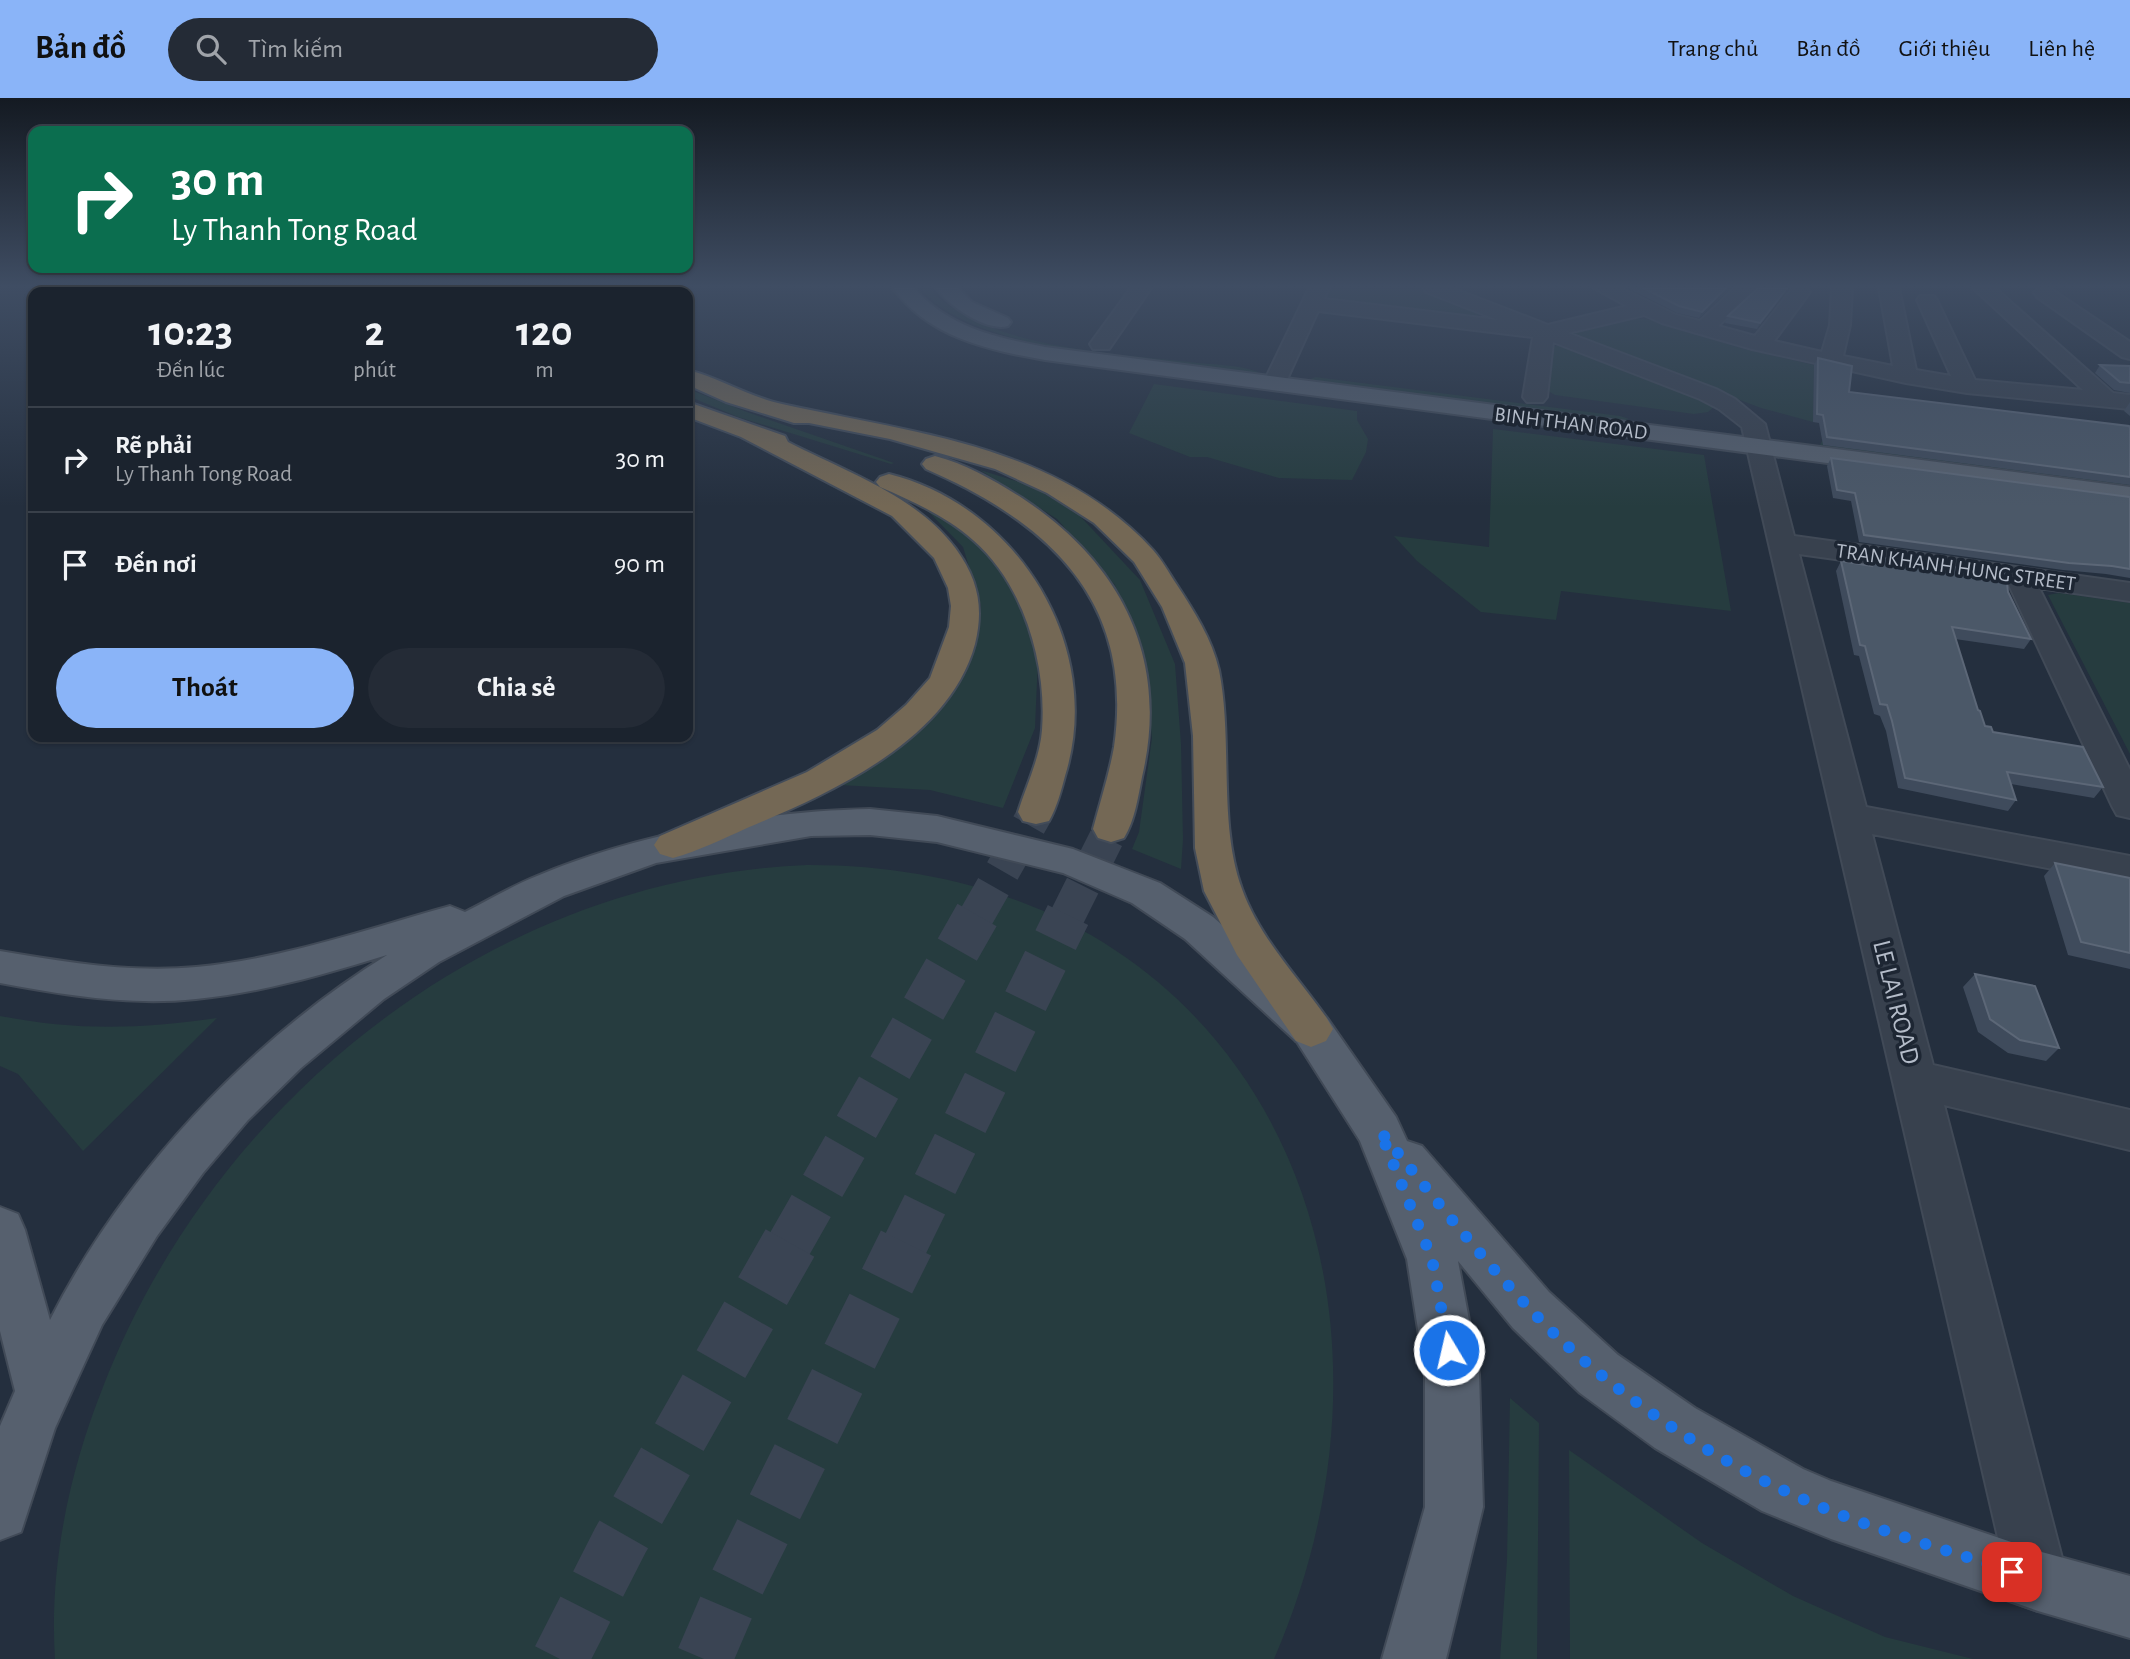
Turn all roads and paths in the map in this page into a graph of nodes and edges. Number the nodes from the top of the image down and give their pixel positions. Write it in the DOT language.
graph roads {
  1 [pos="1096,361"];
  2 [pos="1197,361"];
  3 [pos="1284,361"];
  4 [pos="1540,361"];
  5 [pos="1619,361"];
  6 [pos="1835,361"];
  7 [pos="1903,361"];
  8 [pos="1955,361"];
  9 [pos="2064,361"];
  10 [pos="1277,375"];
  11 [pos="1906,376"];
  12 [pos="693,379"];
  13 [pos="1966,386"];
  14 [pos="1535,397"];
  15 [pos="2107,400"];
  16 [pos="2130,402"];
  17 [pos="776,410"];
  18 [pos="693,411"];
  19 [pos="751,433"];
  20 [pos="1756,436"];
  21 [pos="1901,443"];
  22 [pos="2130,495"];
  23 [pos="1783,543"];
  24 [pos="2019,576"];
  25 [pos="2130,592"];
  26 [pos="2130,806"];
  27 [pos="1036,812"];
  28 [pos="1851,817"];
  29 [pos="1111,829"];
  30 [pos="673,845"];
  31 [pos="2130,870"];
  32 [pos="513,904"];
  33 [pos="0,967"];
  34 [pos="1311,1029"];
  35 [pos="1917,1080"];
  36 [pos="2130,1130"];
  37 [pos="1380,1131"];
  38 [pos="0,1230"];
  39 [pos="43,1394"];
  40 [pos="0,1511"];
  41 [pos="2038,1581"];
  42 [pos="2130,1607"];
  43 [pos="1414,1659"];
  1 -- 10 [label="main road, BINH THAN ROAD"];
  2 -- 10 [label="main road, BINH THAN ROAD"];
  3 -- 10 [label="street"];
  4 -- 14 [label="street"];
  5 -- 20 [label="street"];
  6 -- 11 [label="street"];
  7 -- 11 [label="street"];
  8 -- 13 [label="street"];
  9 -- 15 [label="street"];
  10 -- 14 [label="main road, BINH THAN ROAD"];
  10 -- 20 [label="main road, BINH THAN ROAD"];
  11 -- 13 [label="street"];
  12 -- 17 [label="highway"];
  13 -- 15 [label="street"];
  14 -- 20 [label="main road, BINH THAN ROAD"];
  15 -- 16 [label="street"];
  17 -- 29 [label="highway"];
  17 -- 34 [label="highway"];
  18 -- 19 [label="highway"];
  19 -- 27 [label="highway"];
  19 -- 30 [label="highway"];
  20 -- 21 [label="main road, BINH THAN ROAD"];
  20 -- 22 [label="main road, BINH THAN ROAD"];
  20 -- 23 [label="street, LE LAI ROAD"];
  23 -- 24 [label="street, TRAN KHANH HUNG STREET"];
  23 -- 28 [label="street, LE LAI ROAD"];
  24 -- 25 [label="street, TRAN KHANH HUNG STREET"];
  24 -- 26 [label="street"];
  28 -- 31 [label="street"];
  28 -- 35 [label="street, LE LAI ROAD"];
  30 -- 32 [label="main road"];
  30 -- 34 [label="main road"];
  32 -- 33 [label="main road"];
  32 -- 39 [label="main road"];
  34 -- 37 [label="main road"];
  35 -- 36 [label="street"];
  35 -- 41 [label="street, LE LAI ROAD"];
  37 -- 41 [label="main road"];
  37 -- 43 [label="main road"];
  38 -- 39 [label="main road"];
  39 -- 40 [label="main road"];
  41 -- 42 [label="main road"];
}
